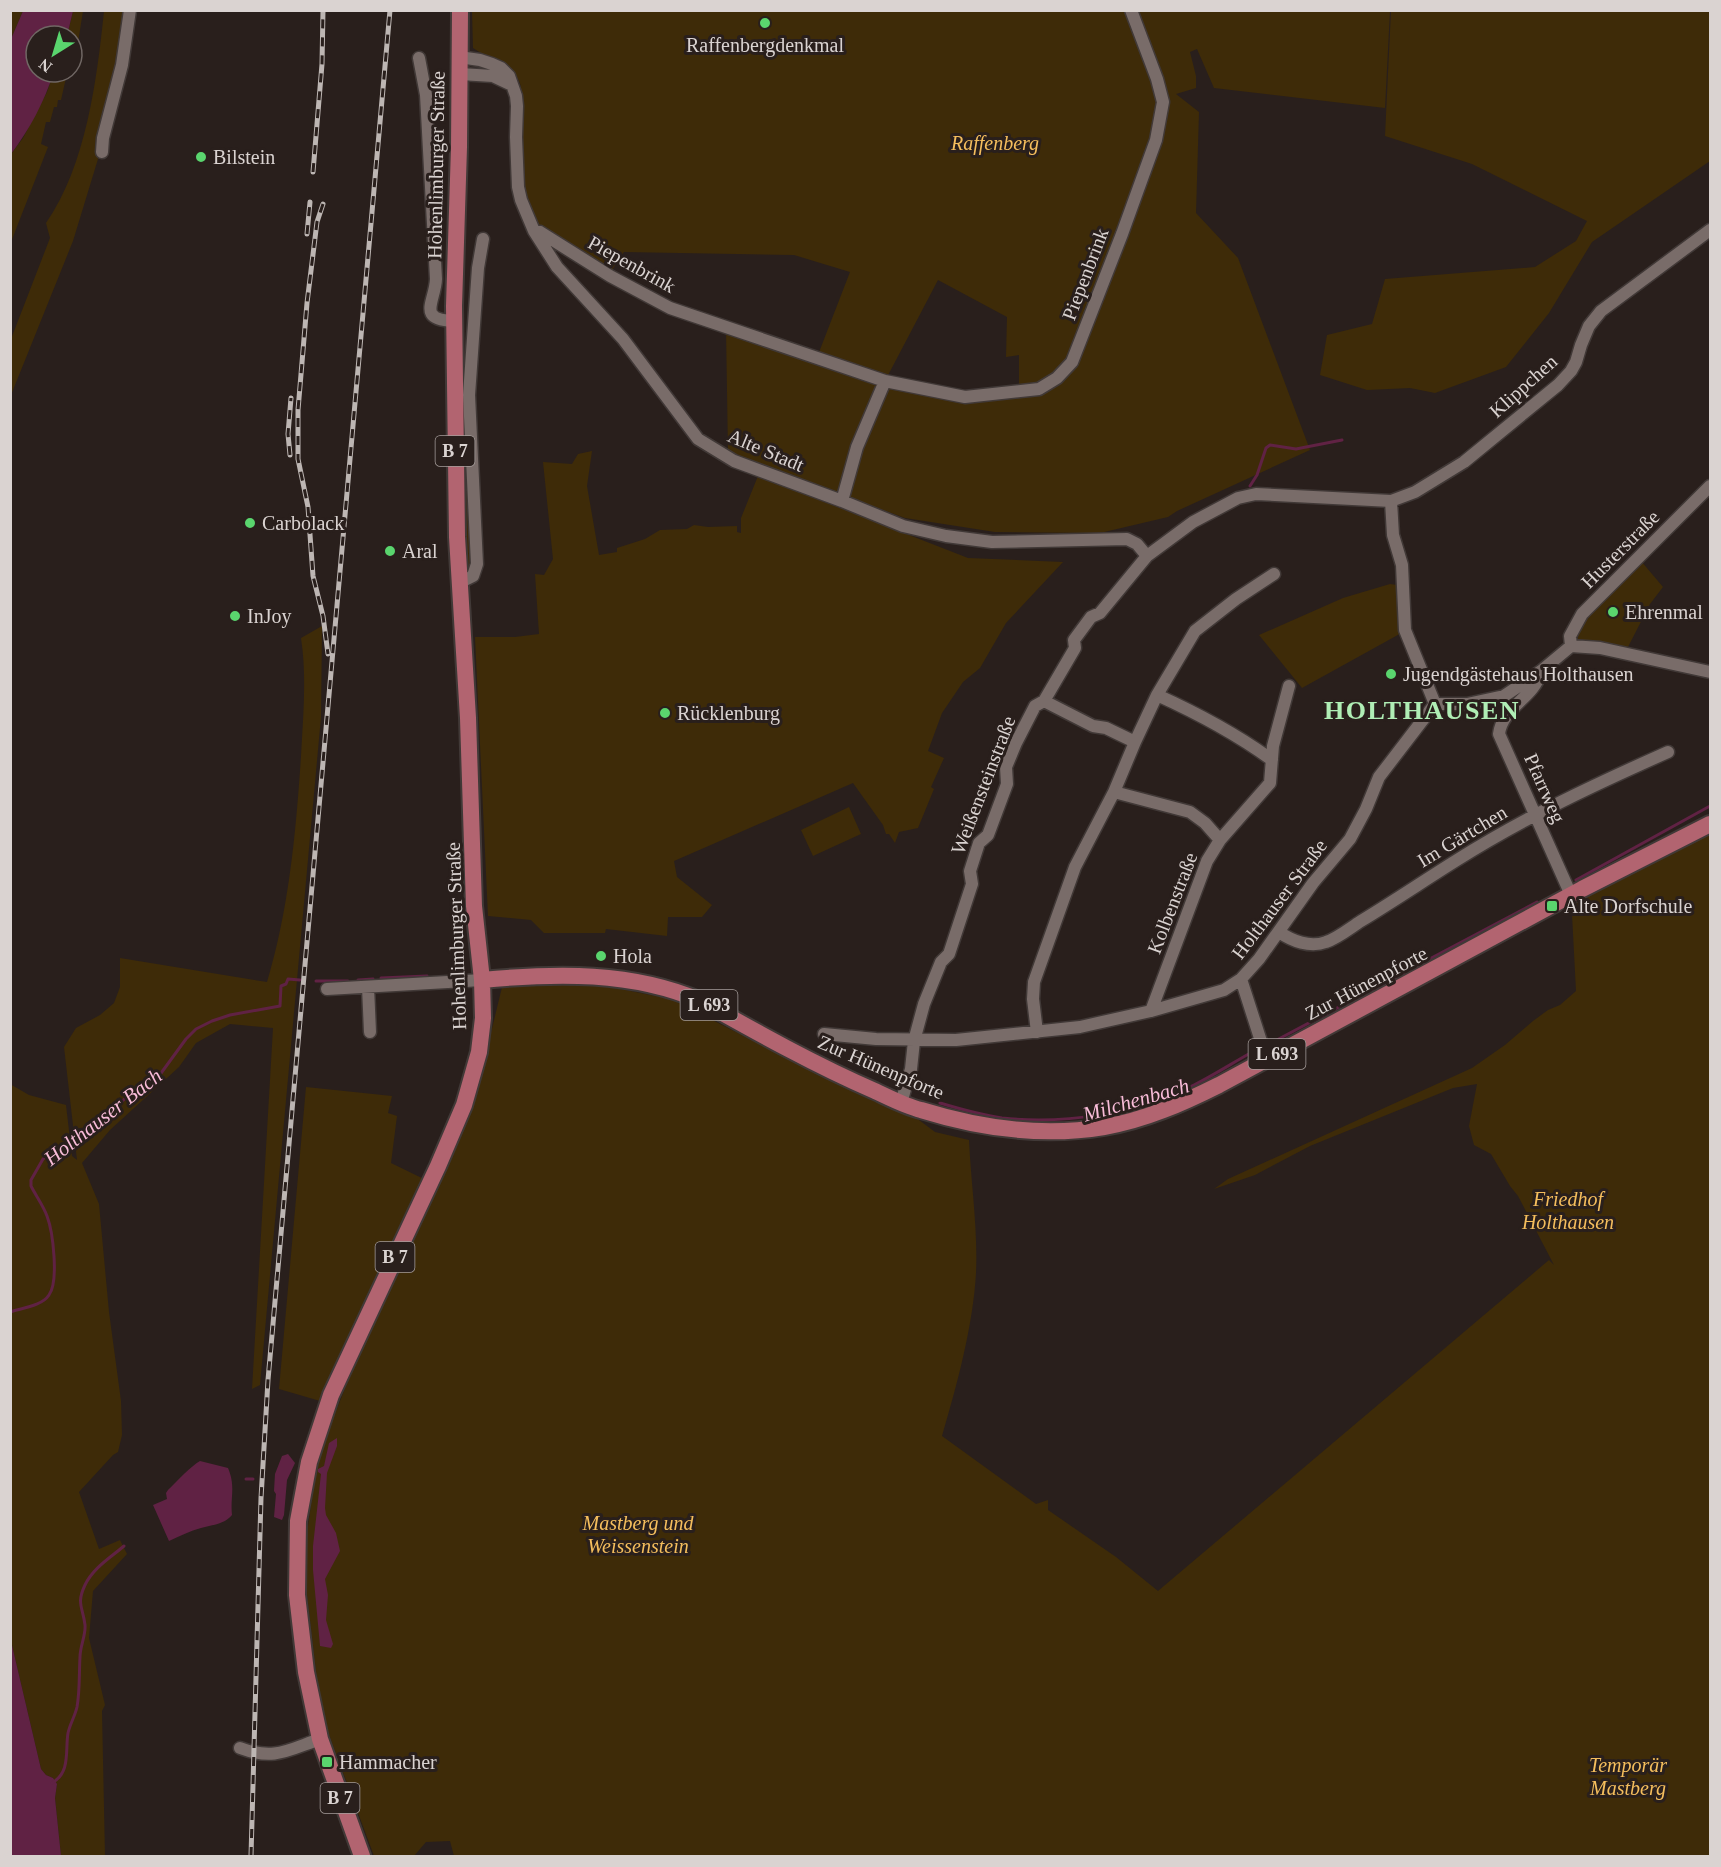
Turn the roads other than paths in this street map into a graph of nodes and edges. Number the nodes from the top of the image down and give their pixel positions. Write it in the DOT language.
graph roads {
  1 [pos="130,10"];
  2 [pos="460,10"];
  3 [pos="1131,10"];
  4 [pos="419,58"];
  5 [pos="459,66"];
  6 [pos="102,152"];
  7 [pos="1710,230"];
  8 [pos="534,231"];
  9 [pos="483,239"];
  10 [pos="454,321"];
  11 [pos="885,381"];
  12 [pos="1710,486"];
  13 [pos="842,501"];
  14 [pos="1391,501"];
  15 [pos="1213,510"];
  16 [pos="1147,556"];
  17 [pos="1274,574"];
  18 [pos="459,581"];
  19 [pos="1571,646"];
  20 [pos="1541,671"];
  21 [pos="1710,672"];
  22 [pos="1289,686"];
  23 [pos="1157,695"];
  24 [pos="1044,701"];
  25 [pos="1435,704"];
  26 [pos="1135,742"];
  27 [pos="1668,752"];
  28 [pos="1272,760"];
  29 [pos="1114,792"];
  30 [pos="1535,815"];
  31 [pos="1710,824"];
  32 [pos="1220,840"];
  33 [pos="1571,895"];
  34 [pos="1279,932"];
  35 [pos="1241,979"];
  36 [pos="482,980"];
  37 [pos="368,987"];
  38 [pos="327,989"];
  39 [pos="1151,1011"];
  40 [pos="370,1032"];
  41 [pos="1038,1032"];
  42 [pos="824,1034"];
  43 [pos="914,1041"];
  44 [pos="1267,1060"];
  45 [pos="902,1103"];
  46 [pos="320,1738"];
  47 [pos="240,1748"];
  48 [pos="362,1857"];
  1 -- 6 [label="street"];
  2 -- 5 [label="main road, Hohenlimburger Straße / B 7"];
  3 -- 11 [label="street, Piepenbrink"];
  4 -- 10 [label="street, Hohenlimburger Straße"];
  5 -- 8 [label="street, Alte Stadt"];
  5 -- 10 [label="main road, Hohenlimburger Straße / B 7"];
  7 -- 14 [label="street, Klippchen"];
  8 -- 11 [label="street, Piepenbrink"];
  8 -- 13 [label="street, Alte Stadt"];
  9 -- 18 [label="street"];
  10 -- 18 [label="main road, Hohenlimburger Straße / B 7"];
  11 -- 13 [label="street"];
  12 -- 19 [label="street, Husterstraße"];
  13 -- 16 [label="street, Alte Stadt"];
  14 -- 15 [label="street, Klippchen"];
  14 -- 25 [label="street"];
  15 -- 16 [label="street, Weißensteinstraße"];
  16 -- 24 [label="street, Weißensteinstraße"];
  17 -- 23 [label="street"];
  18 -- 36 [label="main road, Hohenlimburger Straße / B 7"];
  19 -- 20 [label="street"];
  19 -- 21 [label="street"];
  20 -- 25 [label="street"];
  20 -- 30 [label="street, Pfarrweg"];
  22 -- 28 [label="street, Kolbenstraße"];
  23 -- 26 [label="street"];
  23 -- 28 [label="street"];
  24 -- 26 [label="street"];
  24 -- 43 [label="street, Weißensteinstraße"];
  25 -- 34 [label="street, Holthauser Straße"];
  26 -- 29 [label="street"];
  27 -- 30 [label="street, Im Gärtchen"];
  28 -- 32 [label="street, Kolbenstraße"];
  29 -- 32 [label="street"];
  29 -- 41 [label="street"];
  30 -- 33 [label="street, Pfarrweg"];
  30 -- 34 [label="street, Im Gärtchen"];
  31 -- 33 [label="main road, Zur Hünenpforte / L 693"];
  32 -- 39 [label="street, Kolbenstraße"];
  33 -- 44 [label="main road, Zur Hünenpforte / L 693"];
  34 -- 35 [label="street, Holthauser Straße"];
  35 -- 39 [label="street, Holthauser Straße"];
  35 -- 44 [label="street"];
  36 -- 37 [label="street"];
  36 -- 45 [label="main road, Zur Hünenpforte / L 693"];
  36 -- 46 [label="main road, Hohenlimburger Straße / B 7"];
  37 -- 38 [label="street"];
  37 -- 40 [label="street"];
  39 -- 41 [label="street, Holthauser Straße"];
  41 -- 43 [label="street, Holthauser Straße"];
  42 -- 43 [label="street, Holthauser Straße"];
  43 -- 45 [label="street, Weißensteinstraße"];
  44 -- 45 [label="main road, Zur Hünenpforte / L 693"];
  46 -- 47 [label="street"];
  46 -- 48 [label="main road, Hohenlimburger Straße / B 7"];
}
